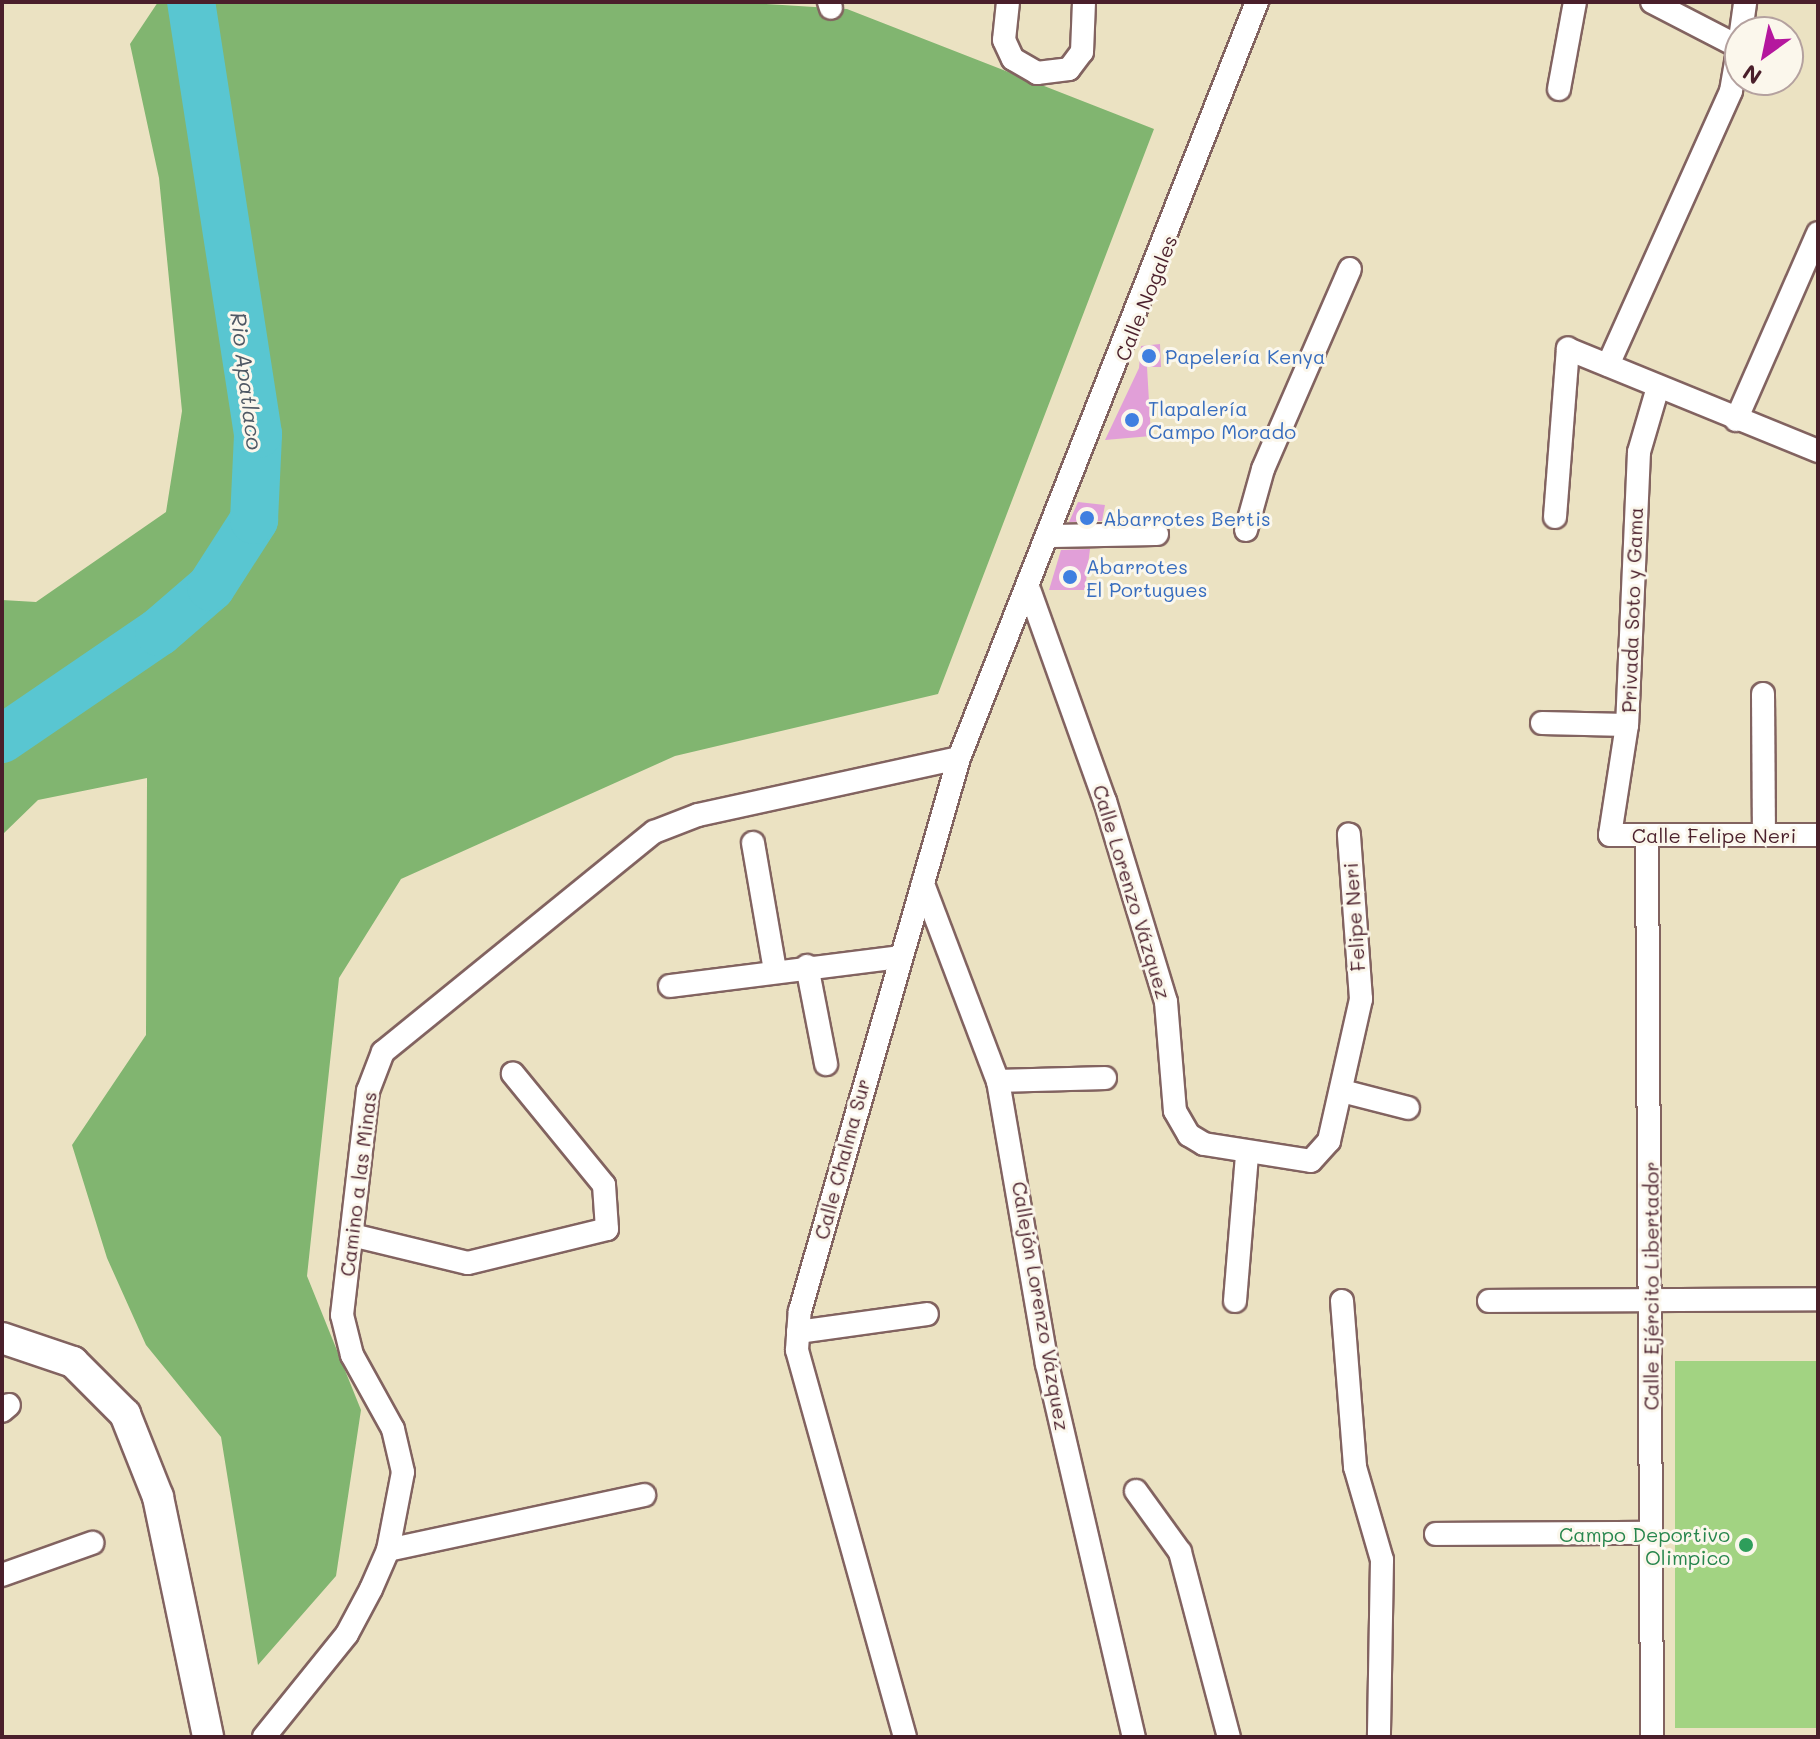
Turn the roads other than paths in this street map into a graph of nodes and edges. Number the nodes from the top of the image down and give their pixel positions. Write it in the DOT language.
graph roads {
  1 [pos="1008,2"];
  2 [pos="1084,2"];
  3 [pos="1257,2"];
  4 [pos="1575,2"];
  5 [pos="1652,2"];
  6 [pos="1724,32"];
  7 [pos="1559,89"];
  8 [pos="1729,96"];
  9 [pos="1818,233"];
  10 [pos="1350,269"];
  11 [pos="1608,365"];
  12 [pos="1658,387"];
  13 [pos="1736,420"];
  14 [pos="1818,451"];
  15 [pos="1555,517"];
  16 [pos="1246,530"];
  17 [pos="1157,534"];
  18 [pos="1051,536"];
  19 [pos="1030,592"];
  20 [pos="1763,694"];
  21 [pos="1542,723"];
  22 [pos="1627,725"];
  23 [pos="959,758"];
  24 [pos="1349,834"];
  25 [pos="1610,835"];
  26 [pos="1647,835"];
  27 [pos="1764,835"];
  28 [pos="1818,835"];
  29 [pos="753,843"];
  30 [pos="923,884"];
  31 [pos="898,957"];
  32 [pos="807,966"];
  33 [pos="775,971"];
  34 [pos="670,986"];
  35 [pos="826,1064"];
  36 [pos="513,1074"];
  37 [pos="1105,1078"];
  38 [pos="998,1081"];
  39 [pos="1342,1091"];
  40 [pos="1408,1108"];
  41 [pos="1247,1155"];
  42 [pos="352,1235"];
  43 [pos="1818,1299"];
  44 [pos="1235,1301"];
  45 [pos="1342,1301"];
  46 [pos="1489,1301"];
  47 [pos="1653,1301"];
  48 [pos="927,1314"];
  49 [pos="798,1332"];
  50 [pos="2,1338"];
  51 [pos="1136,1491"];
  52 [pos="644,1495"];
  53 [pos="1651,1533"];
  54 [pos="1436,1534"];
  55 [pos="92,1543"];
  56 [pos="388,1550"];
  57 [pos="2,1575"];
  58 [pos="274,1735"];
  59 [pos="208,1737"];
  60 [pos="905,1737"];
  61 [pos="1134,1737"];
  62 [pos="1229,1737"];
  63 [pos="1379,1737"];
  64 [pos="1652,1737"];
  1 -- 2 [label="street"];
  3 -- 18 [label="street, Calle Nogales"];
  4 -- 7 [label="street"];
  5 -- 6 [label="street"];
  8 -- 11 [label="street"];
  9 -- 13 [label="street"];
  10 -- 16 [label="street"];
  11 -- 12 [label="street"];
  11 -- 15 [label="street"];
  12 -- 13 [label="street"];
  12 -- 22 [label="street, Privada Soto y Gama"];
  13 -- 14 [label="street"];
  17 -- 18 [label="street"];
  18 -- 19 [label="street, Calle Nogales"];
  19 -- 23 [label="street, Calle Chalma Sur"];
  19 -- 41 [label="street, Calle Lorenzo Vázquez"];
  20 -- 27 [label="street"];
  21 -- 22 [label="street"];
  22 -- 25 [label="street, Privada Soto y Gama"];
  23 -- 30 [label="street, Calle Chalma Sur"];
  23 -- 42 [label="street, Camino a las Minas"];
  24 -- 39 [label="street, Felipe Neri"];
  25 -- 26 [label="street, Calle Felipe Neri"];
  26 -- 27 [label="street, Calle Felipe Neri"];
  26 -- 47 [label="street, Calle Ejército Libertador"];
  27 -- 28 [label="street, Calle Felipe Neri"];
  29 -- 33 [label="street"];
  30 -- 31 [label="street, Calle Chalma Sur"];
  30 -- 38 [label="street, Callejón Lorenzo Vázquez"];
  31 -- 32 [label="street"];
  31 -- 49 [label="street, Calle Chalma Sur"];
  32 -- 33 [label="street"];
  32 -- 35 [label="street"];
  33 -- 34 [label="street"];
  36 -- 42 [label="street"];
  37 -- 38 [label="street"];
  38 -- 61 [label="street, Callejón Lorenzo Vázquez"];
  39 -- 40 [label="street"];
  39 -- 41 [label="street, Calle Lorenzo Vázquez"];
  41 -- 44 [label="street"];
  42 -- 56 [label="street, Camino a las Minas"];
  43 -- 47 [label="street"];
  45 -- 63 [label="street"];
  46 -- 47 [label="street"];
  47 -- 53 [label="street, Calle Ejército Libertador"];
  48 -- 49 [label="street"];
  49 -- 60 [label="street, Calle Chalma Sur"];
  50 -- 59 [label="main road"];
  51 -- 62 [label="street"];
  52 -- 56 [label="street"];
  53 -- 54 [label="street"];
  53 -- 64 [label="street, Calle Ejército Libertador"];
  55 -- 57 [label="street"];
  56 -- 58 [label="street, Camino a las Minas"];
}
